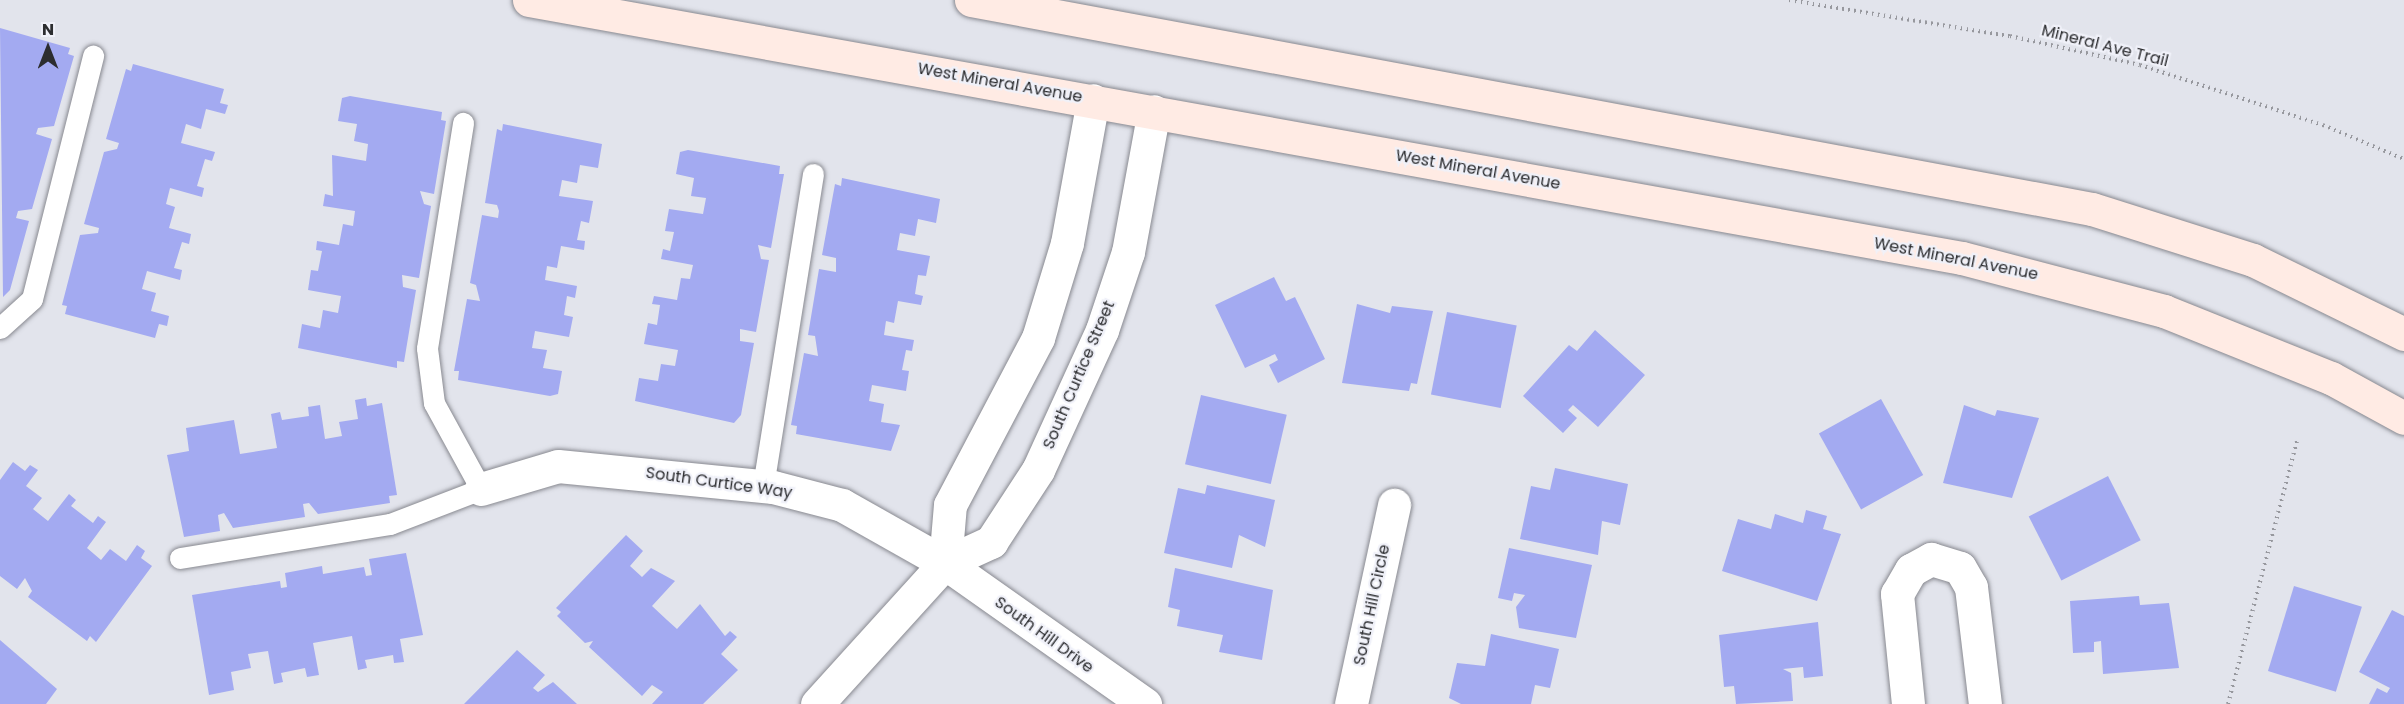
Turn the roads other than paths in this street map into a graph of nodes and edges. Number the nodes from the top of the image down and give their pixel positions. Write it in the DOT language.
graph roads {
  1 [pos="529,0"];
  2 [pos="971,0"];
  3 [pos="93,56"];
  4 [pos="1093,100"];
  5 [pos="1154,111"];
  6 [pos="463,123"];
  7 [pos="813,174"];
  8 [pos="0,328"];
  9 [pos="2404,334"];
  10 [pos="2404,418"];
  11 [pos="763,486"];
  12 [pos="481,489"];
  13 [pos="1394,505"];
  14 [pos="180,558"];
  15 [pos="945,563"];
  16 [pos="817,704"];
  17 [pos="1146,704"];
  18 [pos="1351,704"];
  19 [pos="1908,704"];
  20 [pos="1984,704"];
  1 -- 4 [label="main road, West Mineral Avenue"];
  2 -- 9 [label="main road"];
  3 -- 8 [label="lane"];
  4 -- 5 [label="main road, West Mineral Avenue"];
  4 -- 15 [label="street"];
  5 -- 10 [label="main road, West Mineral Avenue"];
  5 -- 15 [label="street, South Curtice Street"];
  6 -- 12 [label="lane"];
  7 -- 11 [label="lane"];
  11 -- 12 [label="street, South Curtice Way"];
  11 -- 15 [label="street, South Curtice Way"];
  12 -- 14 [label="lane"];
  13 -- 18 [label="street, South Hill Circle"];
  15 -- 16 [label="street, South Curtice Street"];
  15 -- 17 [label="street, South Hill Drive"];
  19 -- 20 [label="street"];
}
